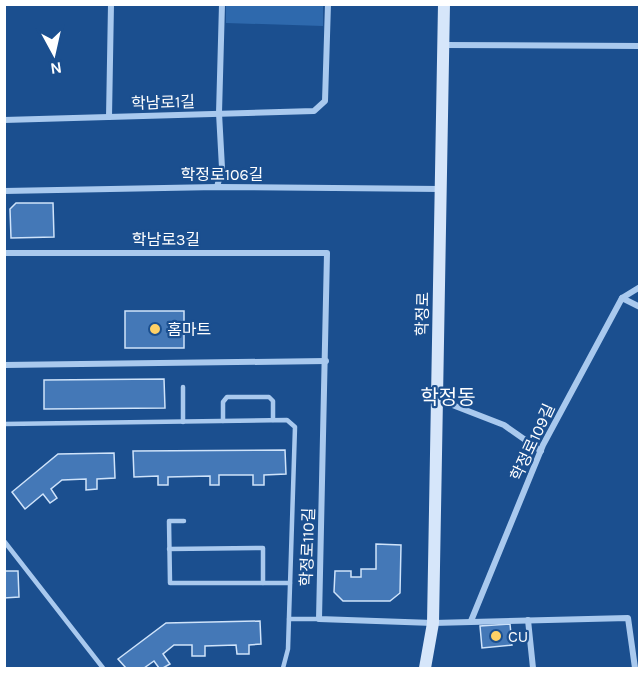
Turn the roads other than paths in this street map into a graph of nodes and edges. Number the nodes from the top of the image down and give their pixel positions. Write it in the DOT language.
graph roads {
  1 [pos="111,4"];
  2 [pos="222,4"];
  3 [pos="328,4"];
  4 [pos="444,4"];
  5 [pos="443,45"];
  6 [pos="639,46"];
  7 [pos="219,113"];
  8 [pos="109,117"];
  9 [pos="4,120"];
  10 [pos="217,187"];
  11 [pos="441,189"];
  12 [pos="4,191"];
  13 [pos="4,253"];
  14 [pos="327,253"];
  15 [pos="639,287"];
  16 [pos="622,298"];
  17 [pos="639,307"];
  18 [pos="326,361"];
  19 [pos="4,365"];
  20 [pos="183,387"];
  21 [pos="437,399"];
  22 [pos="273,420"];
  23 [pos="223,421"];
  24 [pos="183,422"];
  25 [pos="4,424"];
  26 [pos="541,451"];
  27 [pos="184,521"];
  28 [pos="4,542"];
  29 [pos="169,549"];
  30 [pos="263,583"];
  31 [pos="290,583"];
  32 [pos="289,619"];
  33 [pos="319,619"];
  34 [pos="528,620"];
  35 [pos="471,621"];
  36 [pos="433,623"];
  37 [pos="101,668"];
  38 [pos="283,669"];
  39 [pos="425,669"];
  40 [pos="532,669"];
  41 [pos="635,669"];
  1 -- 8 [label="street"];
  2 -- 7 [label="street, 학남로1길"];
  3 -- 7 [label="street"];
  4 -- 5 [label="main road, 학정로"];
  5 -- 6 [label="street"];
  5 -- 11 [label="main road, 학정로"];
  7 -- 8 [label="street, 학남로1길"];
  7 -- 10 [label="street, 학남로1길"];
  8 -- 9 [label="street"];
  10 -- 11 [label="street, 학정로106길"];
  10 -- 12 [label="street, 학정로106길"];
  11 -- 21 [label="main road, 학정로"];
  13 -- 14 [label="street, 학남로3길"];
  14 -- 18 [label="street, 학정로110길"];
  15 -- 16 [label="street"];
  16 -- 17 [label="street"];
  16 -- 26 [label="street, 학정로109길"];
  18 -- 19 [label="street"];
  18 -- 33 [label="street, 학정로110길"];
  20 -- 24 [label="lane"];
  21 -- 26 [label="street"];
  21 -- 36 [label="main road, 학정로"];
  22 -- 23 [label="lane"];
  22 -- 23 [label="lane"];
  22 -- 31 [label="lane"];
  23 -- 24 [label="lane"];
  24 -- 25 [label="lane"];
  26 -- 35 [label="street, 학정로109길"];
  27 -- 29 [label="lane"];
  28 -- 37 [label="lane"];
  29 -- 30 [label="lane"];
  29 -- 30 [label="lane"];
  30 -- 31 [label="lane"];
  31 -- 32 [label="lane"];
  32 -- 33 [label="lane"];
  32 -- 38 [label="lane"];
  33 -- 36 [label="street"];
  34 -- 35 [label="street"];
  34 -- 40 [label="street"];
  34 -- 41 [label="street"];
  35 -- 36 [label="street"];
  36 -- 39 [label="main road, 학정로"];
}
